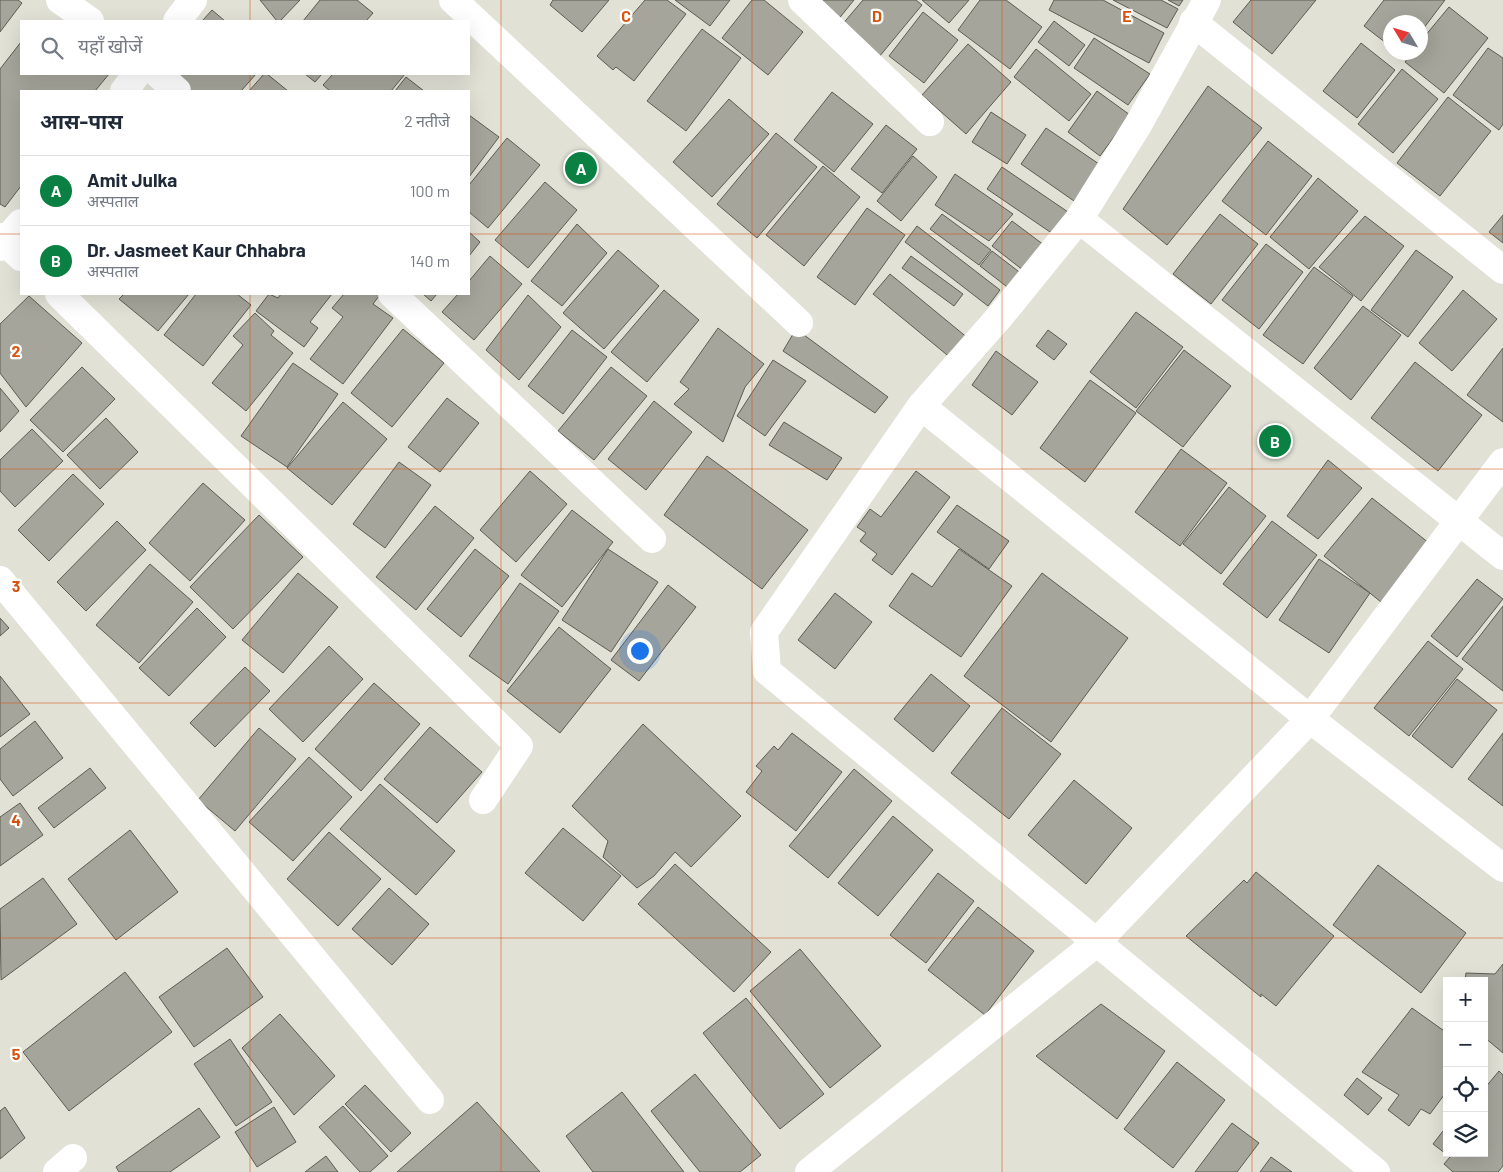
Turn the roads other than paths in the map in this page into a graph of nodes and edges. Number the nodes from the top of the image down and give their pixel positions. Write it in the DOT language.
graph roads {
  1 [pos="60,0"];
  2 [pos="193,0"];
  3 [pos="453,0"];
  4 [pos="802,0"];
  5 [pos="1200,11"];
  6 [pos="89,20"];
  7 [pos="178,20"];
  8 [pos="137,75"];
  9 [pos="159,75"];
  10 [pos="125,90"];
  11 [pos="176,90"];
  12 [pos="930,122"];
  13 [pos="1079,219"];
  14 [pos="1503,270"];
  15 [pos="60,295"];
  16 [pos="393,295"];
  17 [pos="799,323"];
  18 [pos="922,406"];
  19 [pos="1503,462"];
  20 [pos="1460,520"];
  21 [pos="652,539"];
  22 [pos="1503,556"];
  23 [pos="0,580"];
  24 [pos="1310,718"];
  25 [pos="483,800"];
  26 [pos="1503,868"];
  27 [pos="1095,944"];
  28 [pos="430,1100"];
  29 [pos="809,1172"];
  30 [pos="1376,1172"];
  1 -- 6 [label="street"];
  2 -- 7 [label="street"];
  3 -- 17 [label="street"];
  4 -- 12 [label="street"];
  5 -- 13 [label="street"];
  5 -- 14 [label="street"];
  8 -- 10 [label="street"];
  9 -- 11 [label="street"];
  13 -- 18 [label="street"];
  13 -- 20 [label="street"];
  15 -- 25 [label="street"];
  16 -- 21 [label="street"];
  18 -- 24 [label="street"];
  18 -- 27 [label="street"];
  19 -- 20 [label="street"];
  20 -- 22 [label="street"];
  20 -- 24 [label="street"];
  23 -- 28 [label="street"];
  24 -- 26 [label="street"];
  24 -- 27 [label="street"];
  27 -- 29 [label="street"];
  27 -- 30 [label="street"];
}
